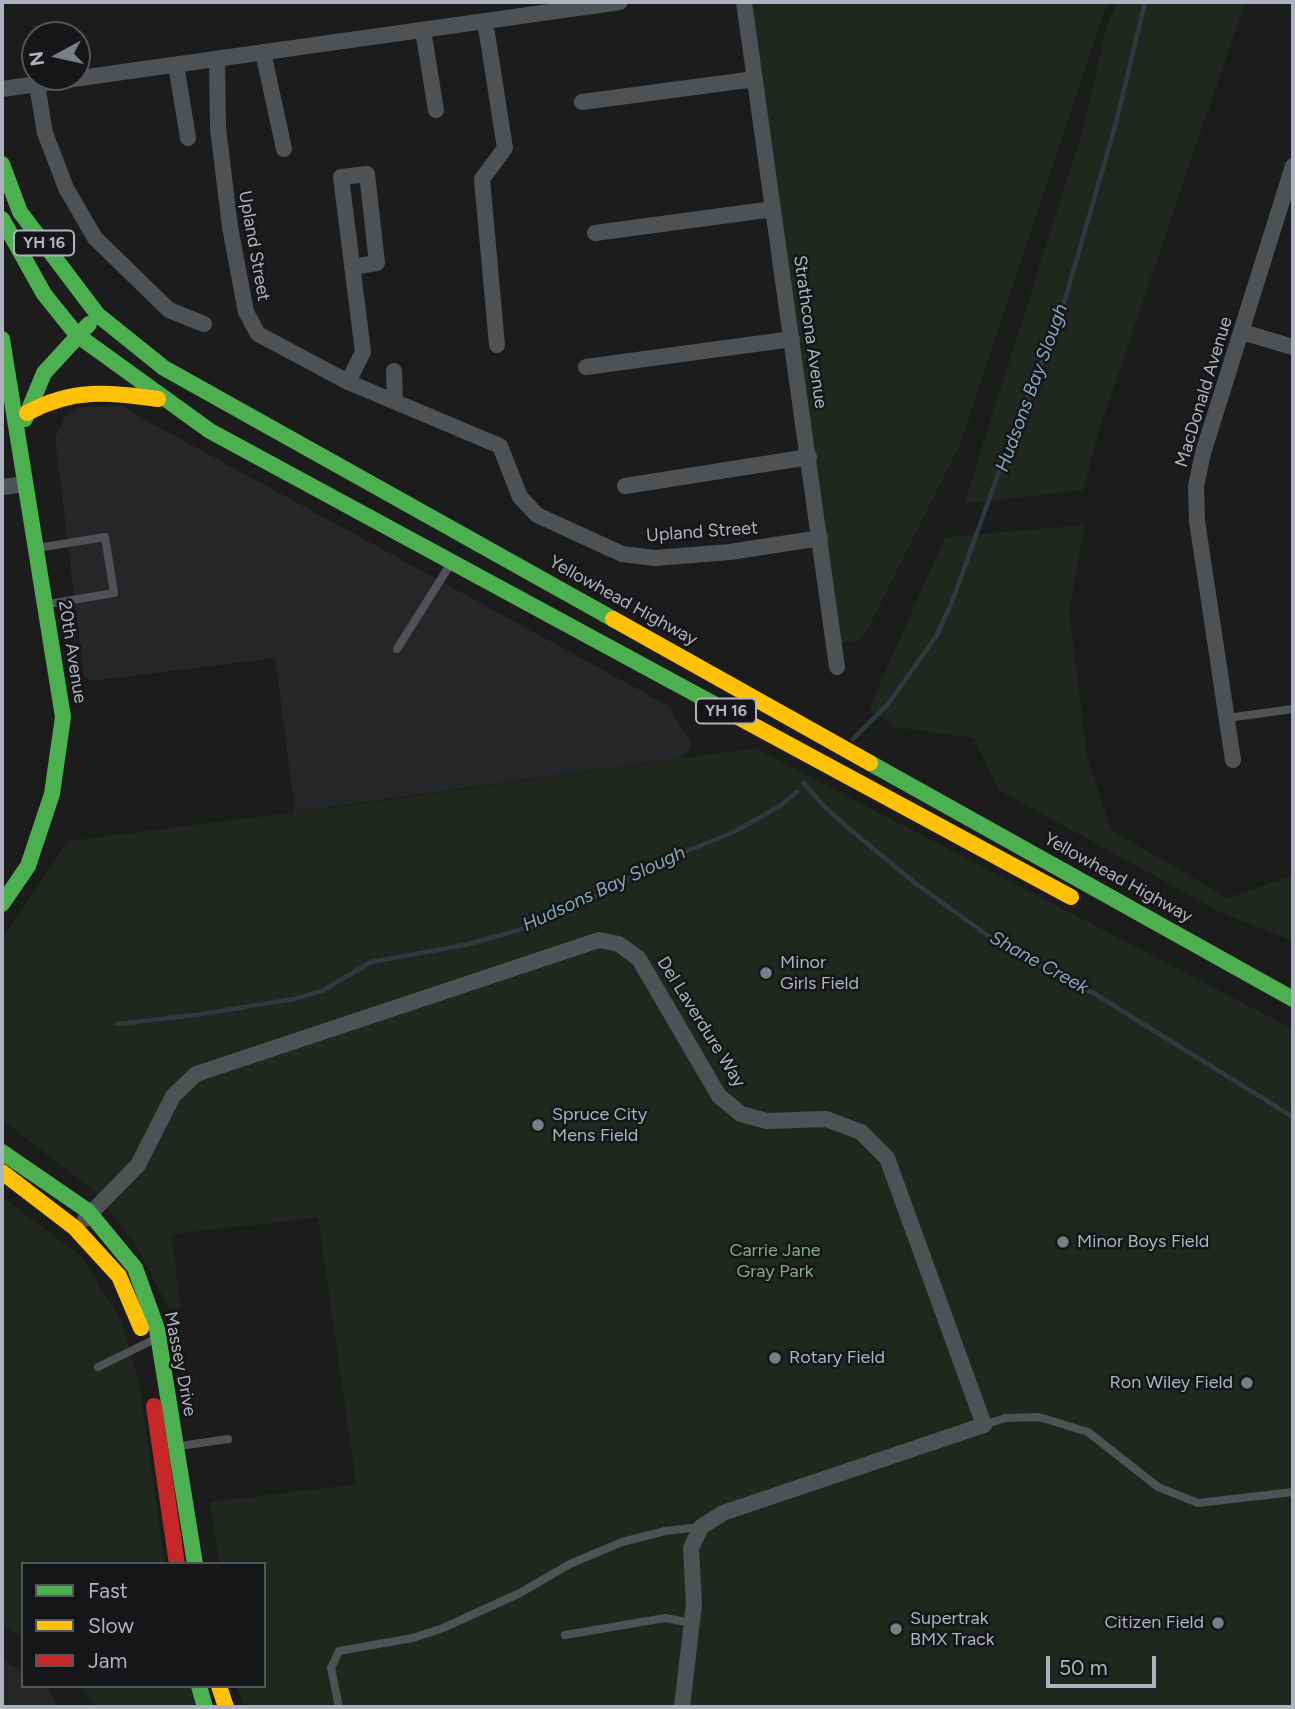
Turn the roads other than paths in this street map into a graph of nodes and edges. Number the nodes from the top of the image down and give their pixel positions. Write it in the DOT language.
graph roads {
  1 [pos="620,2"];
  2 [pos="744,2"];
  3 [pos="485,21"];
  4 [pos="423,30"];
  5 [pos="263,52"];
  6 [pos="216,59"];
  7 [pos="176,65"];
  8 [pos="91,77"];
  9 [pos="755,79"];
  10 [pos="21,87"];
  11 [pos="2,89"];
  12 [pos="38,91"];
  13 [pos="582,102"];
  14 [pos="436,110"];
  15 [pos="188,138"];
  16 [pos="284,149"];
  17 [pos="2,164"];
  18 [pos="1293,166"];
  19 [pos="773,209"];
  20 [pos="2,219"];
  21 [pos="595,233"];
  22 [pos="352,267"];
  23 [pos="98,315"];
  24 [pos="204,324"];
  25 [pos="1242,332"];
  26 [pos="77,335"];
  27 [pos="792,338"];
  28 [pos="2,340"];
  29 [pos="498,345"];
  30 [pos="1293,347"];
  31 [pos="586,367"];
  32 [pos="394,371"];
  33 [pos="348,382"];
  34 [pos="163,399"];
  35 [pos="395,402"];
  36 [pos="27,413"];
  37 [pos="19,438"];
  38 [pos="809,457"];
  39 [pos="25,484"];
  40 [pos="625,486"];
  41 [pos="2,487"];
  42 [pos="820,538"];
  43 [pos="36,548"];
  44 [pos="452,562"];
  45 [pos="45,605"];
  46 [pos="397,649"];
  47 [pos="837,667"];
  48 [pos="1293,709"];
  49 [pos="1227,718"];
  50 [pos="1233,760"];
  51 [pos="2,904"];
  52 [pos="1088,906"];
  53 [pos="1290,1009"];
  54 [pos="2,1152"];
  55 [pos="2,1172"];
  56 [pos="90,1213"];
  57 [pos="76,1229"];
  58 [pos="151,1341"];
  59 [pos="98,1367"];
  60 [pos="984,1425"];
  61 [pos="228,1438"];
  62 [pos="169,1448"];
  63 [pos="1293,1492"];
  64 [pos="701,1527"];
  65 [pos="177,1562"];
  66 [pos="195,1562"];
  67 [pos="692,1623"];
  68 [pos="565,1634"];
  69 [pos="200,1688"];
  70 [pos="220,1688"];
  71 [pos="205,1707"];
  72 [pos="226,1707"];
  73 [pos="339,1707"];
  74 [pos="682,1707"];
  1 -- 3 [label="street"];
  2 -- 9 [label="street, Strathcona Avenue"];
  3 -- 4 [label="street"];
  3 -- 29 [label="street"];
  4 -- 5 [label="street"];
  4 -- 14 [label="street"];
  5 -- 6 [label="street"];
  5 -- 16 [label="street"];
  6 -- 7 [label="street"];
  6 -- 33 [label="street, Upland Street"];
  7 -- 8 [label="street"];
  7 -- 15 [label="street"];
  9 -- 13 [label="street"];
  9 -- 19 [label="street, Strathcona Avenue"];
  10 -- 11 [label="street"];
  12 -- 24 [label="street"];
  17 -- 23 [label="main road, Yellowhead Highway / YH 16"];
  18 -- 25 [label="street, MacDonald Avenue"];
  19 -- 21 [label="street"];
  19 -- 27 [label="street, Strathcona Avenue"];
  20 -- 26 [label="main road, YH 16"];
  22 -- 22 [label="street"];
  22 -- 33 [label="street"];
  23 -- 26 [label="main road, 20th Avenue"];
  23 -- 53 [label="main road, Yellowhead Highway / YH 16"];
  25 -- 30 [label="street"];
  25 -- 49 [label="street, MacDonald Avenue"];
  26 -- 34 [label="main road, YH 16"];
  26 -- 36 [label="main road, 20th Avenue"];
  27 -- 31 [label="street"];
  27 -- 38 [label="street, Strathcona Avenue"];
  28 -- 37 [label="main road, 20th Avenue"];
  32 -- 35 [label="street"];
  33 -- 35 [label="street, Upland Street"];
  34 -- 36 [label="main road"];
  34 -- 44 [label="main road, YH 16"];
  35 -- 42 [label="street, Upland Street"];
  36 -- 37 [label="main road, 20th Avenue"];
  37 -- 39 [label="main road, 20th Avenue"];
  38 -- 40 [label="street"];
  38 -- 42 [label="street, Strathcona Avenue"];
  39 -- 41 [label="street"];
  39 -- 43 [label="main road, 20th Avenue"];
  42 -- 47 [label="street, Strathcona Avenue"];
  43 -- 45 [label="main road, 20th Avenue"];
  43 -- 45 [label="lane"];
  44 -- 46 [label="lane"];
  44 -- 52 [label="main road, YH 16"];
  45 -- 51 [label="main road, 20th Avenue"];
  48 -- 49 [label="lane"];
  49 -- 50 [label="street, MacDonald Avenue"];
  54 -- 56 [label="main road, Massey Drive"];
  55 -- 57 [label="main road, Massey Drive"];
  56 -- 57 [label="street, Del Laverdure Way"];
  56 -- 58 [label="main road, Massey Drive"];
  56 -- 60 [label="street, Del Laverdure Way"];
  57 -- 58 [label="main road, Massey Drive"];
  58 -- 59 [label="lane"];
  58 -- 62 [label="main road, Massey Drive"];
  60 -- 63 [label="lane"];
  60 -- 64 [label="street"];
  61 -- 62 [label="lane"];
  62 -- 65 [label="main road, Massey Drive"];
  62 -- 66 [label="main road, Massey Drive"];
  64 -- 67 [label="street"];
  64 -- 73 [label="lane"];
  67 -- 68 [label="lane"];
  67 -- 74 [label="street"];
  69 -- 71 [label="main road"];
  70 -- 72 [label="main road"];
}
